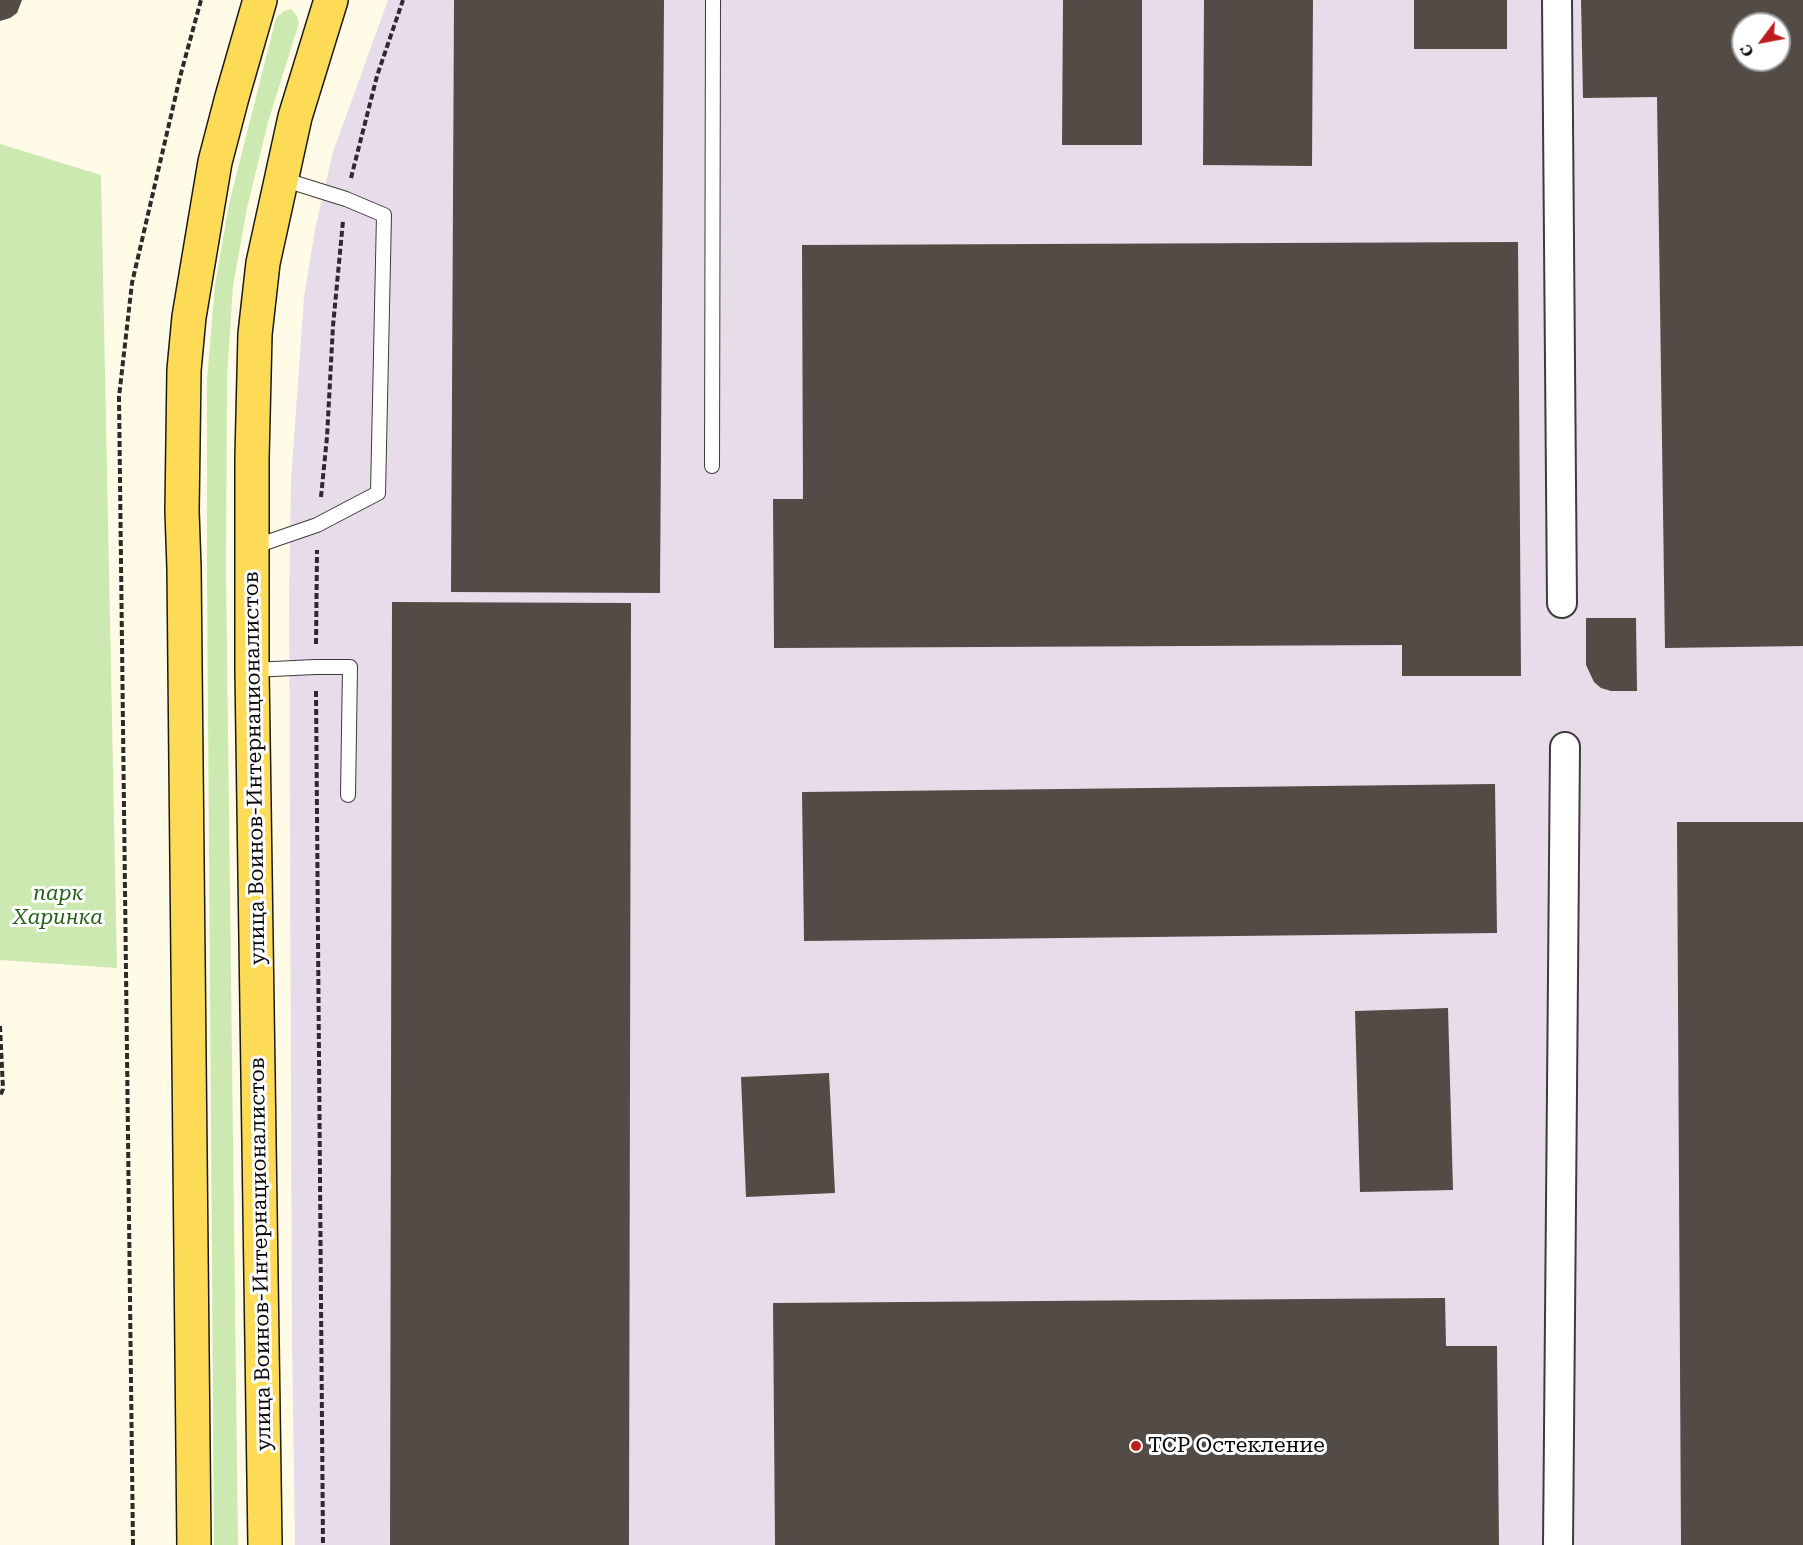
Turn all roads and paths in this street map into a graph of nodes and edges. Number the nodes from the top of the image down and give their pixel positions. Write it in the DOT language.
graph roads {
  1 [pos="201,0"];
  2 [pos="260,0"];
  3 [pos="331,0"];
  4 [pos="713,0"];
  5 [pos="1557,0"];
  6 [pos="281,179"];
  7 [pos="712,466"];
  8 [pos="253,547"];
  9 [pos="1562,603"];
  10 [pos="252,670"];
  11 [pos="1565,747"];
  12 [pos="348,795"];
  13 [pos="0,1026"];
  14 [pos="0,1096"];
  15 [pos="133,1545"];
  16 [pos="194,1545"];
  17 [pos="265,1545"];
  18 [pos="1558,1545"];
  1 -- 15 [label="path"];
  2 -- 16 [label="main road"];
  3 -- 6 [label="main road, улица Воинов-Интернационалистов"];
  4 -- 7 [label="lane"];
  5 -- 9 [label="street"];
  6 -- 8 [label="main road, улица Воинов-Интернационалистов"];
  6 -- 8 [label="lane"];
  8 -- 10 [label="main road, улица Воинов-Интернационалистов"];
  10 -- 12 [label="lane"];
  10 -- 17 [label="main road, улица Воинов-Интернационалистов"];
  11 -- 18 [label="street"];
  13 -- 14 [label="path"];
}
